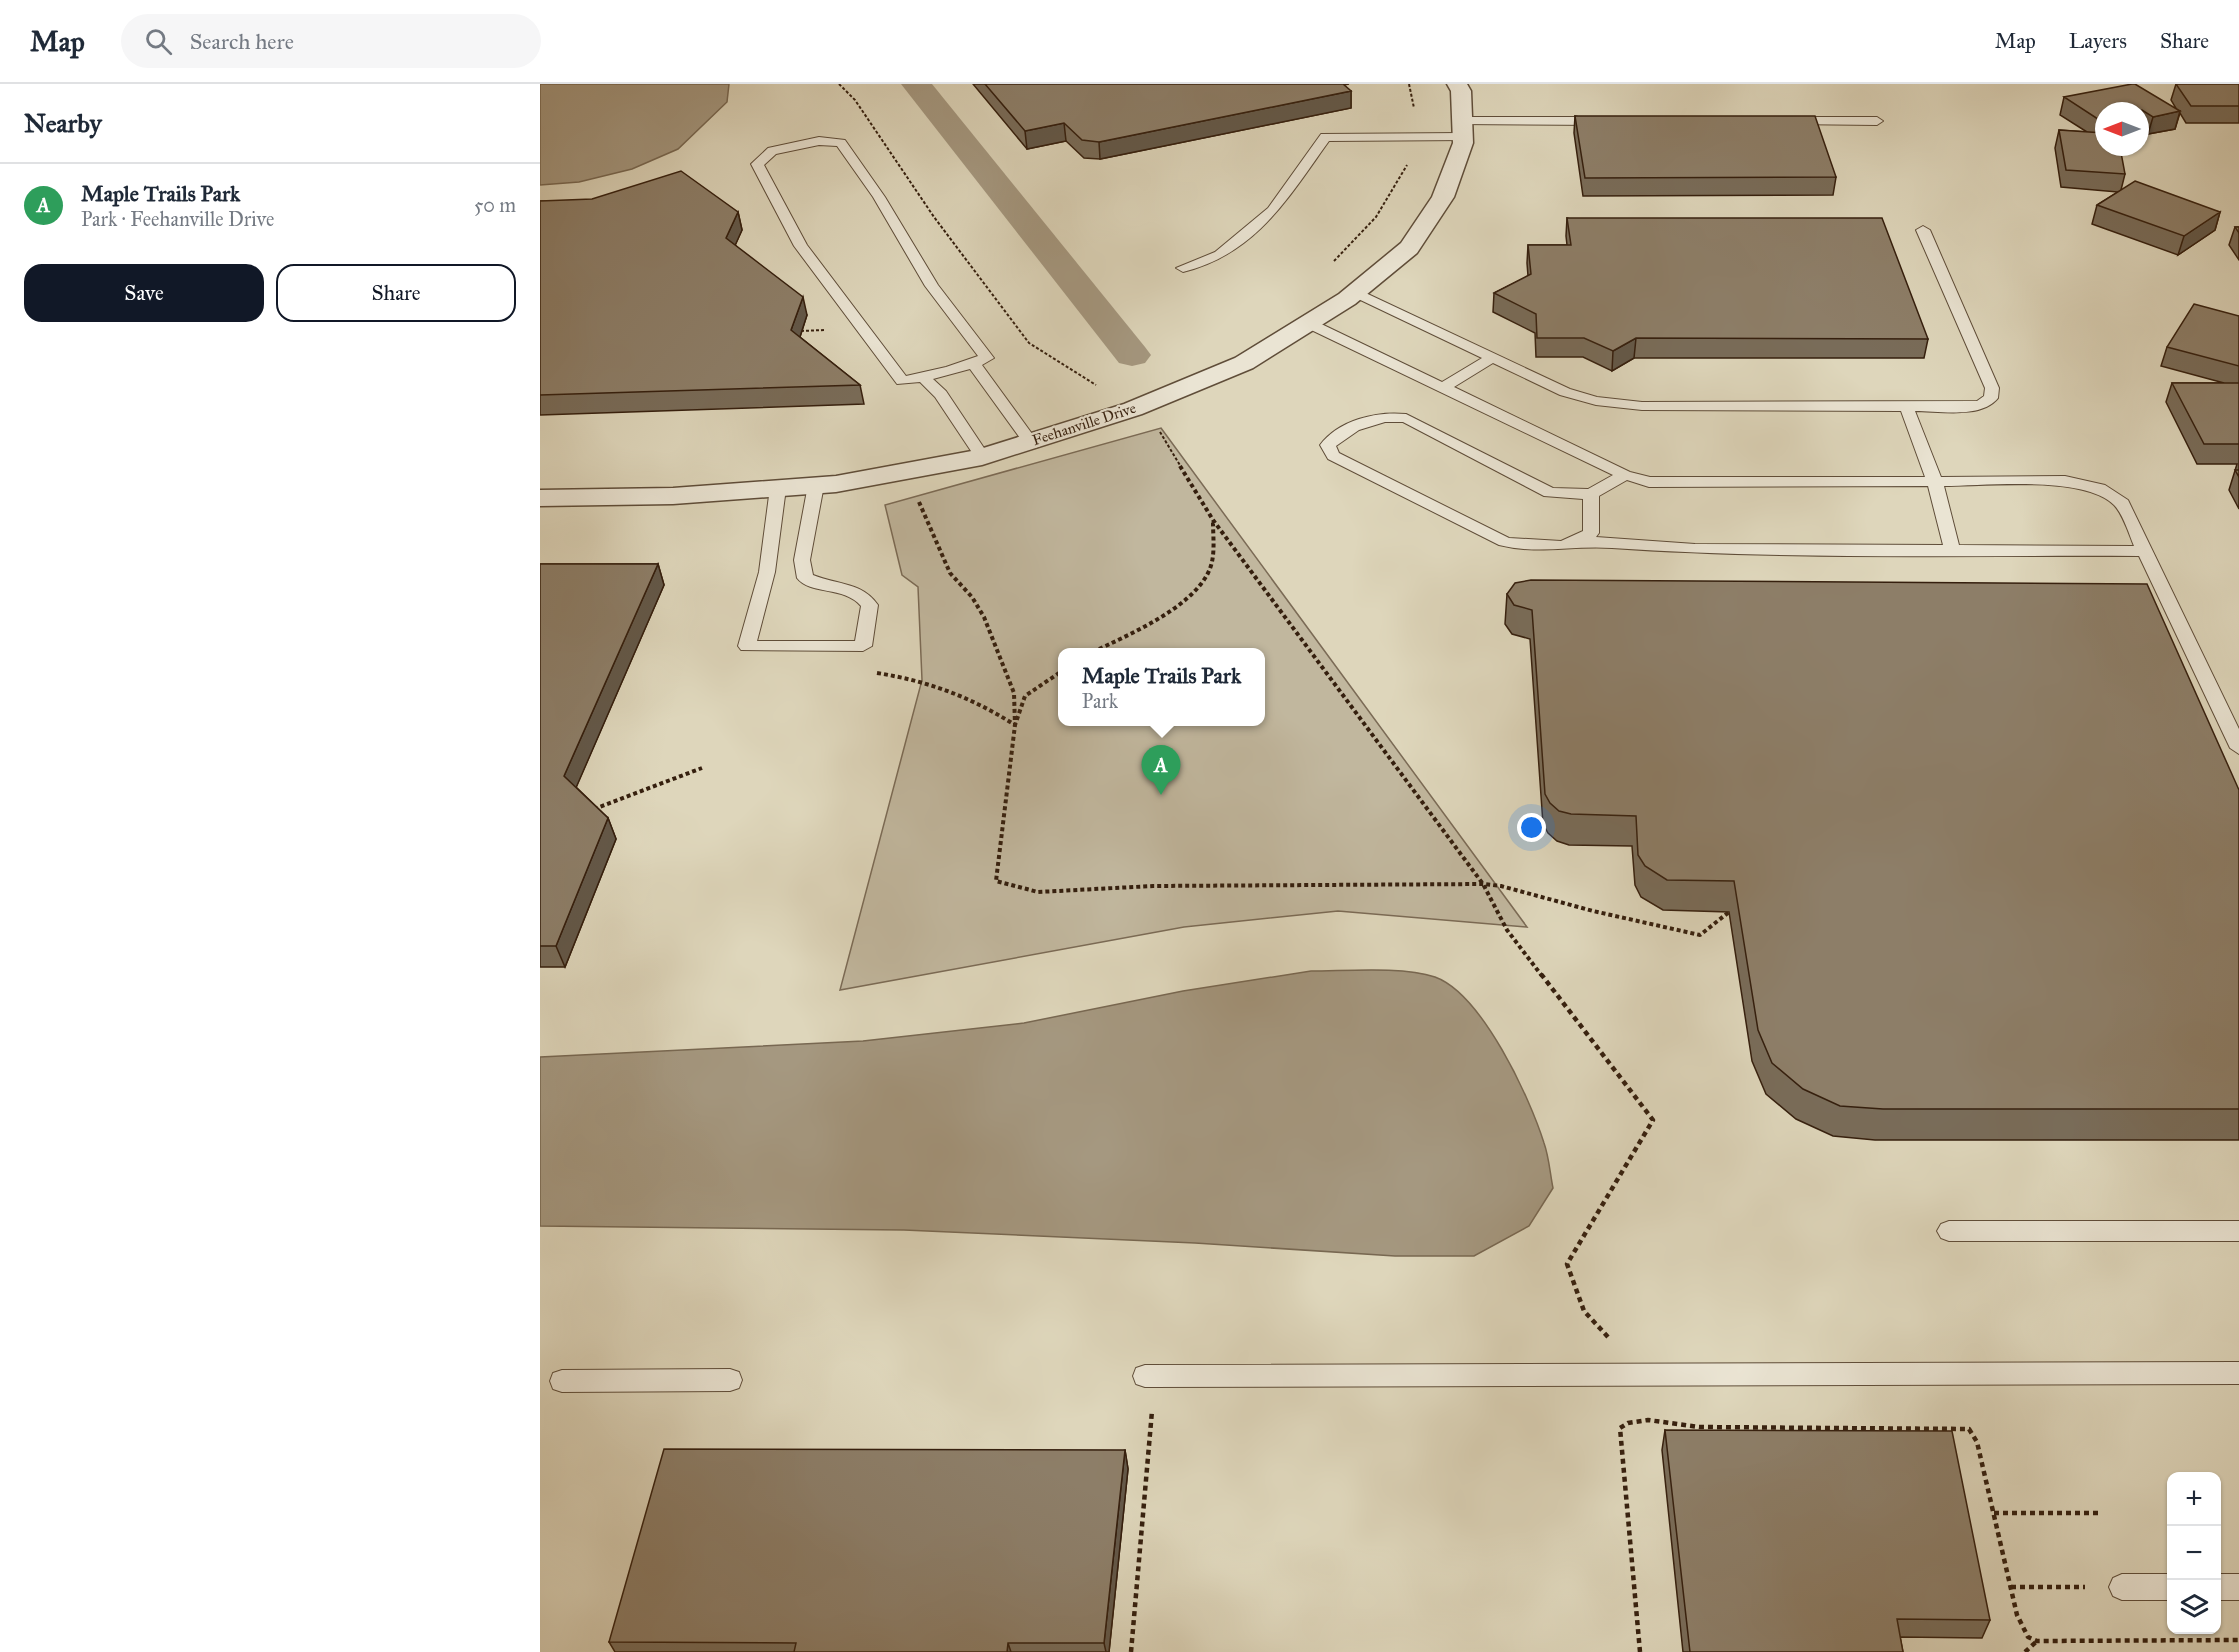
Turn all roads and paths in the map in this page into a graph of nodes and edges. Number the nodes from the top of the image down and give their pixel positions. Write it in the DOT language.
graph roads {
  1 [pos="838,84"];
  2 [pos="1409,84"];
  3 [pos="1457,84"];
  4 [pos="1616,121"];
  5 [pos="1782,121"];
  6 [pos="1877,121"];
  7 [pos="1463,129"];
  8 [pos="1415,137"];
  9 [pos="1923,230"];
  10 [pos="1330,265"];
  11 [pos="1183,268"];
  12 [pos="1355,292"];
  13 [pos="1308,323"];
  14 [pos="1494,357"];
  15 [pos="973,363"];
  16 [pos="923,377"];
  17 [pos="1102,383"];
  18 [pos="1096,385"];
  19 [pos="1444,387"];
  20 [pos="1086,389"];
  21 [pos="1906,406"];
  22 [pos="1161,433"];
  23 [pos="1030,442"];
  24 [pos="982,457"];
  25 [pos="905,471"];
  26 [pos="1625,475"];
  27 [pos="1935,482"];
  28 [pos="816,485"];
  29 [pos="778,488"];
  30 [pos="1591,494"];
  31 [pos="540,498"];
  32 [pos="1213,520"];
  33 [pos="1582,541"];
  34 [pos="1952,550"];
  35 [pos="2145,551"];
  36 [pos="1099,648"];
  37 [pos="875,673"];
  38 [pos="1058,673"];
  39 [pos="1015,725"];
  40 [pos="2239,748"];
  41 [pos="702,768"];
  42 [pos="588,811"];
  43 [pos="1483,884"];
  44 [pos="1729,912"];
  45 [pos="1949,1232"];
  46 [pos="2239,1232"];
  47 [pos="1614,1343"];
  48 [pos="2239,1373"];
  49 [pos="1145,1376"];
  50 [pos="730,1380"];
  51 [pos="562,1381"];
  52 [pos="1994,1512"];
  53 [pos="2102,1513"];
  54 [pos="2011,1587"];
  55 [pos="2122,1587"];
  56 [pos="2167,1587"];
  57 [pos="2221,1587"];
  58 [pos="2239,1587"];
  59 [pos="2239,1640"];
  60 [pos="2037,1641"];
  61 [pos="1640,1652"];
  62 [pos="2025,1652"];
  1 -- 18 [label="path"];
  2 -- 8 [label="path"];
  3 -- 7 [label="street, Feehanville Drive"];
  4 -- 7 [label="lane"];
  5 -- 6 [label="lane"];
  7 -- 8 [label="lane"];
  7 -- 12 [label="street, Feehanville Drive"];
  8 -- 10 [label="path"];
  8 -- 11 [label="lane"];
  9 -- 21 [label="lane"];
  12 -- 13 [label="street, Feehanville Drive"];
  12 -- 14 [label="lane"];
  13 -- 19 [label="lane"];
  13 -- 23 [label="street, Feehanville Drive"];
  14 -- 19 [label="lane"];
  14 -- 21 [label="lane"];
  15 -- 16 [label="lane"];
  15 -- 16 [label="lane"];
  15 -- 23 [label="lane"];
  16 -- 24 [label="lane"];
  17 -- 18 [label="path"];
  18 -- 20 [label="path"];
  19 -- 26 [label="lane"];
  21 -- 27 [label="lane"];
  22 -- 32 [label="path"];
  23 -- 24 [label="street, Feehanville Drive"];
  24 -- 25 [label="street, Feehanville Drive"];
  25 -- 28 [label="street, Feehanville Drive"];
  25 -- 39 [label="path"];
  26 -- 27 [label="lane"];
  26 -- 30 [label="lane"];
  27 -- 34 [label="lane"];
  27 -- 35 [label="lane"];
  28 -- 29 [label="street, Feehanville Drive"];
  28 -- 29 [label="lane"];
  29 -- 31 [label="street, Feehanville Drive"];
  30 -- 33 [label="lane"];
  30 -- 33 [label="lane"];
  32 -- 36 [label="path"];
  32 -- 43 [label="path"];
  33 -- 34 [label="lane"];
  34 -- 35 [label="lane"];
  35 -- 40 [label="lane"];
  37 -- 39 [label="path"];
  38 -- 39 [label="path"];
  39 -- 43 [label="path"];
  41 -- 42 [label="path"];
  43 -- 44 [label="path"];
  43 -- 47 [label="path"];
  45 -- 46 [label="lane"];
  48 -- 49 [label="lane"];
  50 -- 51 [label="lane"];
  52 -- 53 [label="path"];
  52 -- 54 [label="path"];
  52 -- 61 [label="path"];
  54 -- 55 [label="path"];
  54 -- 60 [label="path"];
  55 -- 56 [label="lane"];
  57 -- 58 [label="lane"];
  59 -- 60 [label="path"];
  60 -- 62 [label="path"];
}
